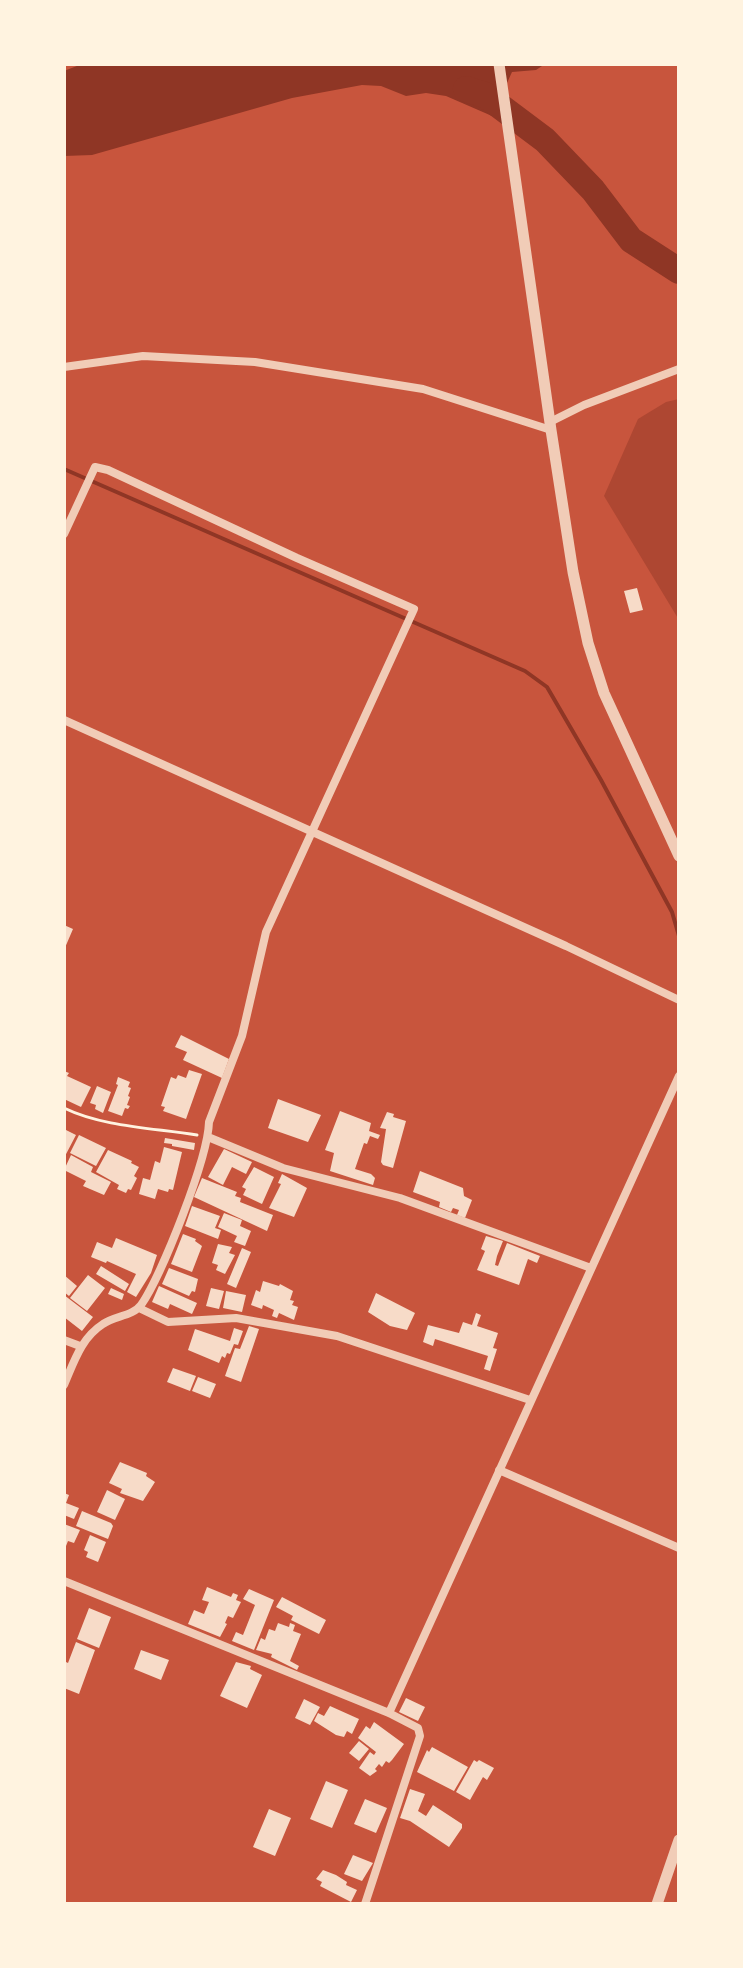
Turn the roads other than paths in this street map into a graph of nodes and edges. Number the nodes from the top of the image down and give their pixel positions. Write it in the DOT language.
graph roads {
  1 [pos="499,64"];
  2 [pos="64,367"];
  3 [pos="679,369"];
  4 [pos="550,426"];
  5 [pos="64,534"];
  6 [pos="64,720"];
  7 [pos="313,834"];
  8 [pos="679,856"];
  9 [pos="679,1000"];
  10 [pos="679,1076"];
  11 [pos="208,1137"];
  12 [pos="591,1268"];
  13 [pos="139,1308"];
  14 [pos="64,1340"];
  15 [pos="80,1346"];
  16 [pos="64,1385"];
  17 [pos="530,1400"];
  18 [pos="499,1470"];
  19 [pos="679,1548"];
  20 [pos="64,1581"];
  21 [pos="389,1713"];
  22 [pos="679,1840"];
  23 [pos="365,1904"];
  24 [pos="657,1904"];
  1 -- 4 [label="street"];
  2 -- 4 [label="street"];
  3 -- 4 [label="street"];
  4 -- 8 [label="street"];
  5 -- 7 [label="street"];
  6 -- 7 [label="street"];
  7 -- 9 [label="street"];
  7 -- 11 [label="street"];
  10 -- 12 [label="street"];
  11 -- 12 [label="street"];
  11 -- 13 [label="street"];
  12 -- 17 [label="street"];
  13 -- 15 [label="street"];
  13 -- 17 [label="street"];
  14 -- 15 [label="street"];
  15 -- 16 [label="street"];
  17 -- 18 [label="street"];
  18 -- 19 [label="street"];
  18 -- 21 [label="street"];
  20 -- 21 [label="street"];
  21 -- 23 [label="street"];
  22 -- 24 [label="street"];
}
